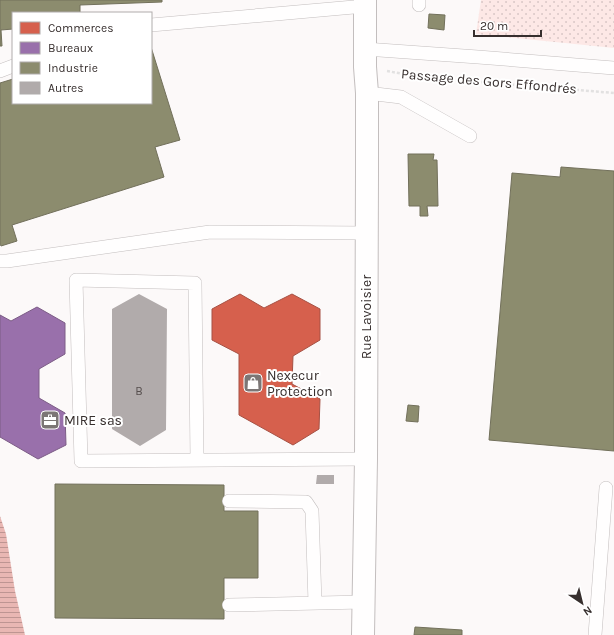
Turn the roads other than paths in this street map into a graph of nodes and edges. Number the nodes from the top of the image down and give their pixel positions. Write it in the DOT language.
graph roads {
  1 [pos="364,3"];
  2 [pos="152,25"];
  3 [pos="365,58"];
  4 [pos="12,66"];
  5 [pos="614,68"];
  6 [pos="0,71"];
  7 [pos="366,93"];
  8 [pos="470,136"];
  9 [pos="367,233"];
  10 [pos="0,261"];
  11 [pos="366,458"];
  12 [pos="198,460"];
  13 [pos="606,488"];
  14 [pos="229,501"];
  15 [pos="363,602"];
  16 [pos="316,603"];
  17 [pos="229,605"];
  18 [pos="363,635"];
  19 [pos="595,635"];
  1 -- 2 [label="lane"];
  1 -- 3 [label="street, Rue Lavoisier"];
  3 -- 5 [label="lane"];
  3 -- 7 [label="street, Rue Lavoisier"];
  4 -- 6 [label="lane"];
  7 -- 8 [label="lane"];
  7 -- 9 [label="street, Rue Lavoisier"];
  9 -- 10 [label="lane"];
  9 -- 11 [label="street, Rue Lavoisier"];
  11 -- 12 [label="lane"];
  11 -- 15 [label="street, Rue Lavoisier"];
  12 -- 12 [label="lane"];
  13 -- 19 [label="lane"];
  14 -- 16 [label="lane"];
  15 -- 16 [label="lane"];
  15 -- 18 [label="street, Rue Lavoisier"];
  16 -- 17 [label="lane"];
}
